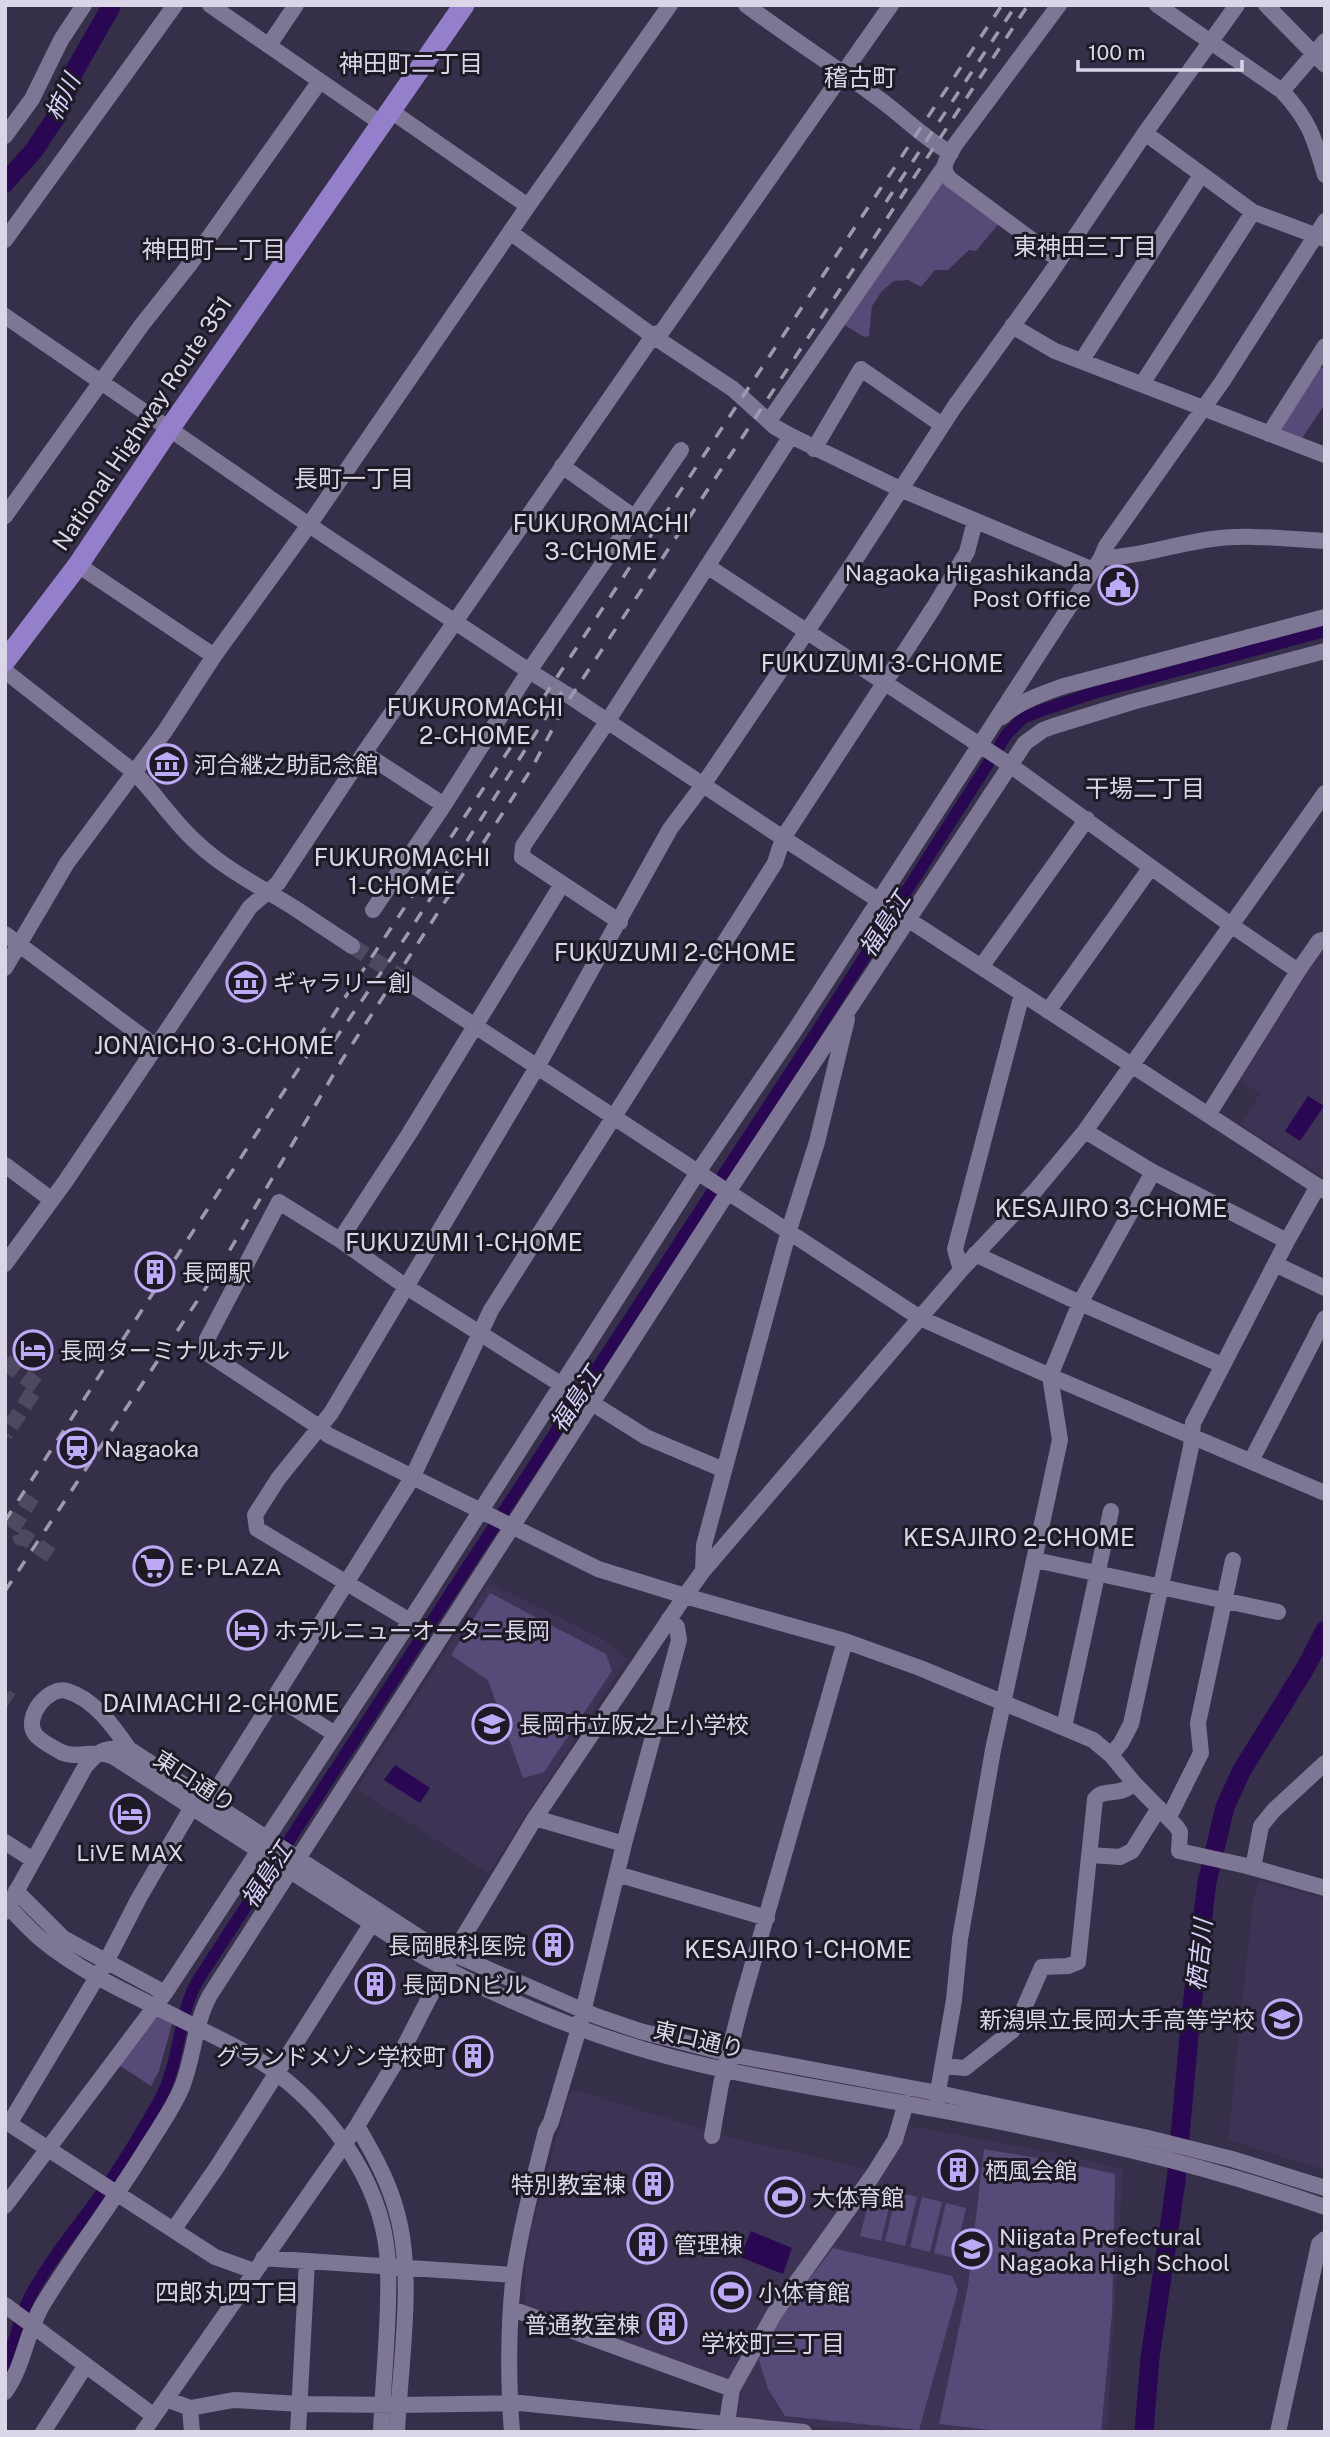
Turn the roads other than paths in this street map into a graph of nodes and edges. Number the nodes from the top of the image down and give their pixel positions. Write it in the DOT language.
graph roads {
  1 [pos="84,5"];
  2 [pos="175,5"];
  3 [pos="210,5"];
  4 [pos="296,5"];
  5 [pos="464,5"];
  6 [pos="746,5"];
  7 [pos="891,5"];
  8 [pos="1059,5"];
  9 [pos="1157,5"];
  10 [pos="1237,5"];
  11 [pos="1266,5"];
  12 [pos="668,6"];
  13 [pos="1211,41"];
  14 [pos="269,45"];
  15 [pos="1321,53"];
  16 [pos="844,73"];
  17 [pos="320,81"];
  18 [pos="1282,90"];
  19 [pos="386,117"];
  20 [pos="1145,133"];
  21 [pos="5,136"];
  22 [pos="947,160"];
  23 [pos="1201,175"];
  24 [pos="1325,175"];
  25 [pos="528,206"];
  26 [pos="1253,212"];
  27 [pos="510,232"];
  28 [pos="1322,232"];
  29 [pos="5,240"];
  30 [pos="1059,260"];
  31 [pos="5,316"];
  32 [pos="1012,326"];
  33 [pos="653,336"];
  34 [pos="1322,355"];
  35 [pos="1082,360"];
  36 [pos="101,380"];
  37 [pos="1142,384"];
  38 [pos="1203,409"];
  39 [pos="769,421"];
  40 [pos="942,425"];
  41 [pos="170,428"];
  42 [pos="1269,434"];
  43 [pos="791,436"];
  44 [pos="814,449"];
  45 [pos="681,450"];
  46 [pos="1325,455"];
  47 [pos="562,466"];
  48 [pos="901,489"];
  49 [pos="5,516"];
  50 [pos="634,517"];
  51 [pos="975,521"];
  52 [pos="309,525"];
  53 [pos="1325,541"];
  54 [pos="1097,564"];
  55 [pos="78,565"];
  56 [pos="707,566"];
  57 [pos="1325,617"];
  58 [pos="455,622"];
  59 [pos="806,630"];
  60 [pos="1324,652"];
  61 [pos="214,656"];
  62 [pos="5,661"];
  63 [pos="5,671"];
  64 [pos="528,671"];
  65 [pos="886,681"];
  66 [pos="607,723"];
  67 [pos="984,741"];
  68 [pos="364,754"];
  69 [pos="1007,763"];
  70 [pos="134,772"];
  71 [pos="703,785"];
  72 [pos="1325,793"];
  73 [pos="443,805"];
  74 [pos="1087,819"];
  75 [pos="783,838"];
  76 [pos="1151,867"];
  77 [pos="562,884"];
  78 [pos="267,893"];
  79 [pos="880,902"];
  80 [pos="373,910"];
  81 [pos="904,917"];
  82 [pos="620,922"];
  83 [pos="1231,925"];
  84 [pos="5,934"];
  85 [pos="1325,939"];
  86 [pos="19,945"];
  87 [pos="352,946"];
  88 [pos="981,967"];
  89 [pos="5,968"];
  90 [pos="1298,971"];
  91 [pos="402,978"];
  92 [pos="1022,994"];
  93 [pos="852,1003"];
  94 [pos="1048,1011"];
  95 [pos="475,1026"];
  96 [pos="155,1046"];
  97 [pos="1131,1065"];
  98 [pos="537,1067"];
  99 [pos="1208,1115"];
  100 [pos="613,1117"];
  101 [pos="1085,1130"];
  102 [pos="5,1166"];
  103 [pos="1153,1172"];
  104 [pos="701,1174"];
  105 [pos="1322,1188"];
  106 [pos="726,1190"];
  107 [pos="52,1200"];
  108 [pos="789,1230"];
  109 [pos="340,1240"];
  110 [pos="1287,1241"];
  111 [pos="975,1254"];
  112 [pos="1275,1264"];
  113 [pos="5,1265"];
  114 [pos="961,1270"];
  115 [pos="405,1286"];
  116 [pos="1325,1288"];
  117 [pos="1080,1303"];
  118 [pos="920,1318"];
  119 [pos="1325,1318"];
  120 [pos="480,1333"];
  121 [pos="1222,1365"];
  122 [pos="1050,1376"];
  123 [pos="562,1385"];
  124 [pos="592,1403"];
  125 [pos="319,1427"];
  126 [pos="1192,1437"];
  127 [pos="1251,1461"];
  128 [pos="724,1470"];
  129 [pos="412,1478"];
  130 [pos="1325,1493"];
  131 [pos="1111,1511"];
  132 [pos="484,1512"];
  133 [pos="508,1525"];
  134 [pos="1035,1560"];
  135 [pos="1233,1560"];
  136 [pos="704,1571"];
  137 [pos="1097,1574"];
  138 [pos="345,1584"];
  139 [pos="1161,1587"];
  140 [pos="685,1596"];
  141 [pos="1225,1601"];
  142 [pos="1278,1612"];
  143 [pos="669,1619"];
  144 [pos="410,1621"];
  145 [pos="845,1641"];
  146 [pos="275,1696"];
  147 [pos="1003,1702"];
  148 [pos="1064,1727"];
  149 [pos="335,1734"];
  150 [pos="129,1749"];
  151 [pos="99,1752"];
  152 [pos="64,1754"];
  153 [pos="1111,1755"];
  154 [pos="1325,1763"];
  155 [pos="1133,1783"];
  156 [pos="63,1807"];
  157 [pos="201,1807"];
  158 [pos="1164,1812"];
  159 [pos="535,1818"];
  160 [pos="5,1842"];
  161 [pos="624,1844"];
  162 [pos="266,1845"];
  163 [pos="1090,1855"];
  164 [pos="33,1860"];
  165 [pos="292,1863"];
  166 [pos="1250,1867"];
  167 [pos="617,1874"];
  168 [pos="1325,1888"];
  169 [pos="16,1891"];
  170 [pos="7,1909"];
  171 [pos="767,1917"];
  172 [pos="372,1923"];
  173 [pos="453,1954"];
  174 [pos="102,1969"];
  175 [pos="444,1969"];
  176 [pos="165,1993"];
  177 [pos="161,2010"];
  178 [pos="582,2010"];
  179 [pos="196,2027"];
  180 [pos="579,2028"];
  181 [pos="727,2062"];
  182 [pos="944,2066"];
  183 [pos="277,2073"];
  184 [pos="937,2101"];
  185 [pos="906,2103"];
  186 [pos="7,2123"];
  187 [pos="357,2126"];
  188 [pos="712,2136"];
  189 [pos="344,2144"];
  190 [pos="47,2150"];
  191 [pos="1209,2161"];
  192 [pos="1325,2188"];
  193 [pos="117,2193"];
  194 [pos="5,2206"];
  195 [pos="1325,2207"];
  196 [pos="174,2230"];
  197 [pos="1325,2239"];
  198 [pos="307,2261"];
  199 [pos="258,2264"];
  200 [pos="388,2266"];
  201 [pos="406,2267"];
  202 [pos="514,2275"];
  203 [pos="6,2306"];
  204 [pos="512,2309"];
  205 [pos="29,2323"];
  206 [pos="86,2365"];
  207 [pos="732,2389"];
  208 [pos="5,2392"];
  209 [pos="166,2399"];
  210 [pos="510,2403"];
  211 [pos="300,2404"];
  212 [pos="390,2405"];
  213 [pos="190,2408"];
  214 [pos="154,2416"];
  215 [pos="727,2423"];
  216 [pos="672,2425"];
  217 [pos="744,2428"];
  218 [pos="43,2432"];
  219 [pos="143,2432"];
  220 [pos="192,2432"];
  221 [pos="298,2432"];
  222 [pos="381,2432"];
  223 [pos="397,2432"];
  224 [pos="512,2432"];
  225 [pos="804,2432"];
  226 [pos="1278,2432"];
  1 -- 21 [label="street"];
  2 -- 29 [label="street"];
  3 -- 14 [label="street"];
  4 -- 14 [label="street"];
  5 -- 19 [label="highway, National Highway Route 351"];
  6 -- 16 [label="street"];
  7 -- 16 [label="street"];
  8 -- 22 [label="street"];
  9 -- 13 [label="street"];
  10 -- 13 [label="street"];
  11 -- 15 [label="street"];
  12 -- 25 [label="street"];
  13 -- 18 [label="street"];
  13 -- 20 [label="street"];
  14 -- 17 [label="street"];
  15 -- 18 [label="street"];
  16 -- 22 [label="street"];
  16 -- 33 [label="street"];
  17 -- 19 [label="street"];
  17 -- 36 [label="street"];
  18 -- 24 [label="street"];
  19 -- 25 [label="street"];
  19 -- 41 [label="highway, National Highway Route 351"];
  20 -- 23 [label="street"];
  20 -- 30 [label="street"];
  22 -- 30 [label="street"];
  22 -- 39 [label="street"];
  23 -- 26 [label="street"];
  23 -- 35 [label="street"];
  25 -- 27 [label="street"];
  26 -- 28 [label="street"];
  26 -- 37 [label="street"];
  27 -- 33 [label="street"];
  27 -- 52 [label="street"];
  28 -- 38 [label="street"];
  30 -- 32 [label="street"];
  31 -- 36 [label="street"];
  32 -- 35 [label="street"];
  32 -- 40 [label="street"];
  33 -- 39 [label="street"];
  33 -- 47 [label="street"];
  34 -- 42 [label="street"];
  35 -- 37 [label="street"];
  36 -- 41 [label="street"];
  36 -- 49 [label="street"];
  37 -- 38 [label="street"];
  38 -- 42 [label="street"];
  38 -- 54 [label="street"];
  39 -- 43 [label="street"];
  40 -- 44 [label="street"];
  40 -- 48 [label="street"];
  41 -- 52 [label="street"];
  41 -- 55 [label="highway, National Highway Route 351"];
  42 -- 46 [label="street"];
  43 -- 44 [label="street"];
  43 -- 56 [label="street"];
  44 -- 48 [label="street"];
  45 -- 50 [label="street"];
  47 -- 50 [label="street"];
  47 -- 58 [label="street"];
  48 -- 51 [label="street"];
  48 -- 59 [label="street"];
  50 -- 64 [label="street"];
  51 -- 54 [label="street"];
  51 -- 65 [label="street"];
  52 -- 58 [label="street"];
  52 -- 61 [label="street"];
  53 -- 54 [label="street"];
  54 -- 67 [label="street"];
  55 -- 61 [label="street"];
  55 -- 62 [label="highway, National Highway Route 351"];
  56 -- 59 [label="street"];
  56 -- 66 [label="street"];
  57 -- 67 [label="street"];
  58 -- 64 [label="street"];
  58 -- 68 [label="street"];
  59 -- 65 [label="street"];
  59 -- 71 [label="street"];
  60 -- 69 [label="street"];
  61 -- 70 [label="street"];
  63 -- 70 [label="street"];
  64 -- 66 [label="street"];
  64 -- 73 [label="street"];
  65 -- 67 [label="street"];
  65 -- 75 [label="street"];
  66 -- 71 [label="street"];
  66 -- 77 [label="street"];
  67 -- 69 [label="street"];
  67 -- 79 [label="street"];
  68 -- 73 [label="street"];
  68 -- 78 [label="street"];
  69 -- 74 [label="street"];
  69 -- 81 [label="street"];
  70 -- 78 [label="street"];
  70 -- 86 [label="street"];
  71 -- 75 [label="street"];
  71 -- 82 [label="street"];
  72 -- 83 [label="street"];
  73 -- 80 [label="street"];
  74 -- 76 [label="street"];
  74 -- 88 [label="street"];
  75 -- 79 [label="street"];
  75 -- 100 [label="street"];
  76 -- 83 [label="street"];
  76 -- 94 [label="street"];
  77 -- 82 [label="street"];
  77 -- 95 [label="street"];
  78 -- 87 [label="street"];
  78 -- 96 [label="street"];
  79 -- 81 [label="street"];
  79 -- 104 [label="street"];
  81 -- 88 [label="street"];
  81 -- 93 [label="street"];
  82 -- 98 [label="street"];
  83 -- 90 [label="street"];
  83 -- 97 [label="street"];
  84 -- 86 [label="street"];
  85 -- 90 [label="street"];
  86 -- 89 [label="street"];
  86 -- 96 [label="street"];
  88 -- 92 [label="street"];
  90 -- 99 [label="street"];
  91 -- 95 [label="street"];
  92 -- 94 [label="street"];
  92 -- 114 [label="street"];
  93 -- 106 [label="street"];
  93 -- 108 [label="street"];
  94 -- 97 [label="street"];
  95 -- 98 [label="street"];
  95 -- 109 [label="street"];
  96 -- 107 [label="street"];
  97 -- 99 [label="street"];
  97 -- 101 [label="street"];
  98 -- 100 [label="street"];
  98 -- 115 [label="street"];
  99 -- 105 [label="street"];
  100 -- 104 [label="street"];
  100 -- 120 [label="street"];
  101 -- 103 [label="street"];
  101 -- 111 [label="street"];
  102 -- 107 [label="street"];
  103 -- 110 [label="street"];
  103 -- 117 [label="street"];
  104 -- 106 [label="street"];
  104 -- 123 [label="street"];
  105 -- 110 [label="street"];
  106 -- 108 [label="street"];
  106 -- 124 [label="street"];
  107 -- 113 [label="street"];
  108 -- 118 [label="street"];
  108 -- 128 [label="street"];
  109 -- 115 [label="street"];
  109 -- 125 [label="street"];
  110 -- 112 [label="street"];
  111 -- 114 [label="street"];
  111 -- 117 [label="street"];
  112 -- 116 [label="street"];
  112 -- 121 [label="street"];
  114 -- 118 [label="street"];
  115 -- 120 [label="street"];
  115 -- 125 [label="street"];
  117 -- 121 [label="street"];
  117 -- 122 [label="street"];
  118 -- 122 [label="street"];
  118 -- 136 [label="street"];
  119 -- 127 [label="street"];
  120 -- 123 [label="street"];
  120 -- 129 [label="street"];
  121 -- 126 [label="street"];
  122 -- 126 [label="street"];
  122 -- 134 [label="street"];
  123 -- 132 [label="street"];
  124 -- 128 [label="street"];
  124 -- 133 [label="street"];
  125 -- 129 [label="street"];
  125 -- 138 [label="street"];
  126 -- 127 [label="street"];
  126 -- 139 [label="street"];
  127 -- 130 [label="street"];
  128 -- 136 [label="street"];
  129 -- 132 [label="street"];
  129 -- 138 [label="street"];
  131 -- 137 [label="street"];
  132 -- 133 [label="street"];
  132 -- 144 [label="street"];
  133 -- 140 [label="street"];
  133 -- 165 [label="street"];
  134 -- 137 [label="street"];
  134 -- 147 [label="street"];
  135 -- 141 [label="street"];
  136 -- 140 [label="street"];
  137 -- 139 [label="street"];
  137 -- 148 [label="street"];
  138 -- 144 [label="street"];
  138 -- 146 [label="street"];
  139 -- 141 [label="street"];
  139 -- 153 [label="street"];
  140 -- 143 [label="street"];
  140 -- 145 [label="street"];
  141 -- 142 [label="street"];
  141 -- 158 [label="street"];
  143 -- 159 [label="street"];
  143 -- 161 [label="street"];
  144 -- 149 [label="street"];
  145 -- 147 [label="street"];
  145 -- 171 [label="street"];
  146 -- 149 [label="street"];
  146 -- 157 [label="street"];
  147 -- 148 [label="street"];
  147 -- 182 [label="street"];
  148 -- 153 [label="street"];
  149 -- 162 [label="street"];
  150 -- 151 [label="street"];
  150 -- 152 [label="street"];
  150 -- 157 [label="street, 東口通り"];
  151 -- 152 [label="street"];
  151 -- 156 [label="street"];
  151 -- 157 [label="street, 東口通り"];
  152 -- 156 [label="street"];
  153 -- 155 [label="street"];
  154 -- 166 [label="street"];
  155 -- 158 [label="street"];
  155 -- 163 [label="street"];
  156 -- 164 [label="street"];
  157 -- 162 [label="street, 東口通り"];
  157 -- 174 [label="street"];
  158 -- 163 [label="street"];
  158 -- 166 [label="street"];
  159 -- 161 [label="street"];
  159 -- 173 [label="street"];
  160 -- 164 [label="street"];
  161 -- 167 [label="street"];
  162 -- 165 [label="street, 東口通り"];
  162 -- 176 [label="street"];
  163 -- 182 [label="street"];
  164 -- 169 [label="street"];
  165 -- 172 [label="street, 東口通り"];
  165 -- 173 [label="street, 東口通り"];
  165 -- 179 [label="street"];
  166 -- 168 [label="street"];
  167 -- 171 [label="street"];
  167 -- 178 [label="street"];
  169 -- 170 [label="street"];
  169 -- 174 [label="street"];
  170 -- 174 [label="street"];
  171 -- 181 [label="street"];
  172 -- 175 [label="street, 東口通り"];
  172 -- 183 [label="street"];
  173 -- 175 [label="street"];
  173 -- 178 [label="street, 東口通り"];
  174 -- 176 [label="street"];
  174 -- 177 [label="street"];
  174 -- 186 [label="street"];
  175 -- 180 [label="street, 東口通り"];
  175 -- 187 [label="street"];
  176 -- 177 [label="street"];
  177 -- 179 [label="street"];
  177 -- 190 [label="street"];
  178 -- 180 [label="street"];
  178 -- 181 [label="street, 東口通り"];
  179 -- 183 [label="street"];
  179 -- 193 [label="street"];
  180 -- 181 [label="street, 東口通り"];
  180 -- 202 [label="street"];
  181 -- 184 [label="street, 東口通り"];
  181 -- 185 [label="street, 東口通り"];
  181 -- 188 [label="street"];
  182 -- 184 [label="street"];
  183 -- 189 [label="street"];
  183 -- 196 [label="street"];
  184 -- 185 [label="street, 東口通り"];
  184 -- 191 [label="street, 東口通り"];
  185 -- 207 [label="street"];
  186 -- 190 [label="street"];
  187 -- 189 [label="street"];
  187 -- 201 [label="street"];
  189 -- 199 [label="street"];
  189 -- 200 [label="street"];
  190 -- 193 [label="street"];
  190 -- 194 [label="street"];
  191 -- 192 [label="street"];
  191 -- 195 [label="street"];
  193 -- 196 [label="street"];
  193 -- 205 [label="street"];
  196 -- 199 [label="street"];
  197 -- 226 [label="street"];
  198 -- 199 [label="street"];
  198 -- 200 [label="street"];
  198 -- 211 [label="street"];
  199 -- 209 [label="street"];
  200 -- 201 [label="street"];
  200 -- 212 [label="street"];
  201 -- 202 [label="street"];
  201 -- 212 [label="street"];
  202 -- 204 [label="street"];
  203 -- 205 [label="street"];
  204 -- 207 [label="street"];
  204 -- 210 [label="street"];
  205 -- 206 [label="street"];
  205 -- 208 [label="street"];
  206 -- 214 [label="street"];
  206 -- 218 [label="street"];
  207 -- 215 [label="street"];
  209 -- 213 [label="street"];
  209 -- 214 [label="street"];
  210 -- 212 [label="street"];
  210 -- 216 [label="street"];
  210 -- 224 [label="street"];
  211 -- 212 [label="street"];
  211 -- 213 [label="street"];
  211 -- 221 [label="street"];
  212 -- 222 [label="street"];
  212 -- 223 [label="street"];
  213 -- 220 [label="street"];
  214 -- 219 [label="street"];
  215 -- 216 [label="street"];
  215 -- 217 [label="street"];
  217 -- 225 [label="street"];
}
